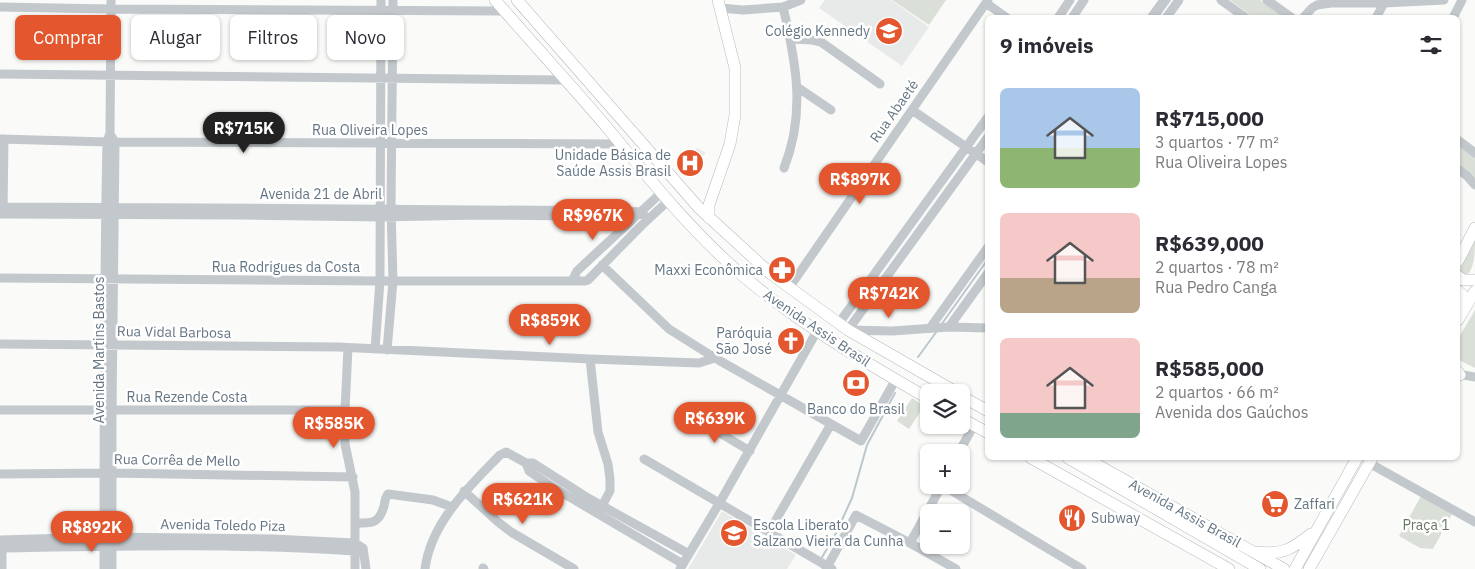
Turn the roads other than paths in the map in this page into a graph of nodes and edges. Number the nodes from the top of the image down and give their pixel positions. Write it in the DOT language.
graph roads {
  1 [pos="381,0"];
  2 [pos="495,0"];
  3 [pos="517,0"];
  4 [pos="801,0"];
  5 [pos="1070,0"];
  6 [pos="1084,0"];
  7 [pos="1164,0"];
  8 [pos="1179,0"];
  9 [pos="1221,0"];
  10 [pos="1266,0"];
  11 [pos="1444,0"];
  12 [pos="1462,0"];
  13 [pos="987,1"];
  14 [pos="1384,3"];
  15 [pos="111,4"];
  16 [pos="719,4"];
  17 [pos="393,5"];
  18 [pos="0,7"];
  19 [pos="783,7"];
  20 [pos="381,10"];
  21 [pos="504,11"];
  22 [pos="1003,15"];
  23 [pos="1060,15"];
  24 [pos="1074,15"];
  25 [pos="1153,15"];
  26 [pos="1168,15"];
  27 [pos="1242,15"];
  28 [pos="1288,15"];
  29 [pos="1306,15"];
  30 [pos="1378,15"];
  31 [pos="1454,15"];
  32 [pos="791,39"];
  33 [pos="0,74"];
  34 [pos="111,74"];
  35 [pos="380,78"];
  36 [pos="391,78"];
  37 [pos="566,80"];
  38 [pos="880,84"];
  39 [pos="797,87"];
  40 [pos="831,110"];
  41 [pos="912,110"];
  42 [pos="985,121"];
  43 [pos="2,139"];
  44 [pos="111,139"];
  45 [pos="985,141"];
  46 [pos="1460,142"];
  47 [pos="381,144"];
  48 [pos="391,144"];
  49 [pos="620,144"];
  50 [pos="966,147"];
  51 [pos="1475,153"];
  52 [pos="650,154"];
  53 [pos="976,154"];
  54 [pos="725,160"];
  55 [pos="985,160"];
  56 [pos="784,168"];
  57 [pos="1460,170"];
  58 [pos="1475,184"];
  59 [pos="664,197"];
  60 [pos="699,208"];
  61 [pos="2,210"];
  62 [pos="109,212"];
  63 [pos="381,213"];
  64 [pos="391,213"];
  65 [pos="638,214"];
  66 [pos="708,218"];
  67 [pos="645,222"];
  68 [pos="1475,228"];
  69 [pos="701,236"];
  70 [pos="897,244"];
  71 [pos="906,250"];
  72 [pos="985,251"];
  73 [pos="1460,257"];
  74 [pos="602,265"];
  75 [pos="742,275"];
  76 [pos="985,277"];
  77 [pos="0,278"];
  78 [pos="1460,278"];
  79 [pos="109,280"];
  80 [pos="1475,280"];
  81 [pos="380,281"];
  82 [pos="392,281"];
  83 [pos="572,281"];
  84 [pos="789,288"];
  85 [pos="1475,291"];
  86 [pos="1460,292"];
  87 [pos="1460,311"];
  88 [pos="1460,317"];
  89 [pos="843,326"];
  90 [pos="946,327"];
  91 [pos="932,328"];
  92 [pos="985,328"];
  93 [pos="817,331"];
  94 [pos="0,344"];
  95 [pos="109,345"];
  96 [pos="348,348"];
  97 [pos="375,349"];
  98 [pos="387,350"];
  99 [pos="714,358"];
  100 [pos="590,359"];
  101 [pos="1460,374"];
  102 [pos="1475,377"];
  103 [pos="896,379"];
  104 [pos="942,384"];
  105 [pos="920,394"];
  106 [pos="781,395"];
  107 [pos="970,401"];
  108 [pos="985,409"];
  109 [pos="0,410"];
  110 [pos="108,410"];
  111 [pos="345,410"];
  112 [pos="693,417"];
  113 [pos="970,423"];
  114 [pos="831,424"];
  115 [pos="974,425"];
  116 [pos="985,431"];
  117 [pos="963,444"];
  118 [pos="750,451"];
  119 [pos="644,459"];
  120 [pos="1035,460"];
  121 [pos="1071,460"];
  122 [pos="1089,460"];
  123 [pos="1356,460"];
  124 [pos="1371,460"];
  125 [pos="108,473"];
  126 [pos="0,474"];
  127 [pos="353,477"];
  128 [pos="553,482"];
  129 [pos="464,491"];
  130 [pos="937,494"];
  131 [pos="957,494"];
  132 [pos="588,498"];
  133 [pos="720,502"];
  134 [pos="583,506"];
  135 [pos="602,506"];
  136 [pos="452,507"];
  137 [pos="1475,522"];
  138 [pos="355,523"];
  139 [pos="1316,530"];
  140 [pos="769,532"];
  141 [pos="108,542"];
  142 [pos="910,543"];
  143 [pos="1,544"];
  144 [pos="355,547"];
  145 [pos="1228,550"];
  146 [pos="1254,552"];
  147 [pos="689,554"];
  148 [pos="681,566"];
  149 [pos="827,567"];
  150 [pos="2,569"];
  151 [pos="104,569"];
  152 [pos="112,569"];
  153 [pos="355,569"];
  154 [pos="366,569"];
  155 [pos="425,569"];
  156 [pos="574,569"];
  157 [pos="956,569"];
  158 [pos="1082,569"];
  159 [pos="1229,569"];
  160 [pos="1260,569"];
  161 [pos="1284,569"];
  162 [pos="1295,569"];
  163 [pos="1309,569"];
  1 -- 20 [label="street"];
  2 -- 21 [label="main road, Avenida Assis Brasil"];
  3 -- 52 [label="main road, Avenida Assis Brasil"];
  4 -- 19 [label="street"];
  5 -- 23 [label="street"];
  6 -- 24 [label="street"];
  7 -- 25 [label="street"];
  8 -- 26 [label="street"];
  9 -- 27 [label="street"];
  10 -- 28 [label="street"];
  11 -- 14 [label="street"];
  12 -- 31 [label="street"];
  13 -- 22 [label="street"];
  13 -- 41 [label="street, Rua Abaeté"];
  14 -- 29 [label="street"];
  14 -- 30 [label="street"];
  15 -- 18 [label="street"];
  15 -- 20 [label="street"];
  15 -- 34 [label="street, Avenida Martins Bastos"];
  16 -- 19 [label="street"];
  16 -- 54 [label="main road"];
  17 -- 20 [label="street"];
  17 -- 21 [label="street"];
  17 -- 36 [label="street"];
  19 -- 32 [label="street"];
  20 -- 35 [label="street"];
  21 -- 37 [label="main road, Avenida Assis Brasil"];
  32 -- 38 [label="street"];
  32 -- 39 [label="street"];
  33 -- 34 [label="street"];
  34 -- 35 [label="street"];
  34 -- 44 [label="street, Avenida Martins Bastos"];
  35 -- 36 [label="street"];
  35 -- 47 [label="street"];
  36 -- 37 [label="street"];
  36 -- 48 [label="street"];
  37 -- 49 [label="main road, Avenida Assis Brasil"];
  39 -- 40 [label="street"];
  39 -- 56 [label="street"];
  41 -- 50 [label="street"];
  41 -- 84 [label="street, Rua Abaeté"];
  42 -- 50 [label="street"];
  43 -- 44 [label="street, Rua Oliveira Lopes"];
  43 -- 61 [label="street"];
  44 -- 47 [label="street, Rua Oliveira Lopes"];
  44 -- 62 [label="street, Avenida Martins Bastos"];
  45 -- 53 [label="street"];
  46 -- 51 [label="street"];
  47 -- 48 [label="street, Rua Oliveira Lopes"];
  47 -- 63 [label="street"];
  48 -- 49 [label="street, Rua Oliveira Lopes"];
  48 -- 64 [label="street"];
  49 -- 52 [label="main road"];
  49 -- 59 [label="main road, Avenida Assis Brasil"];
  50 -- 53 [label="street"];
  50 -- 70 [label="street"];
  52 -- 60 [label="main road, Avenida Assis Brasil"];
  53 -- 55 [label="street"];
  53 -- 71 [label="street"];
  54 -- 60 [label="main road"];
  54 -- 66 [label="main road"];
  57 -- 58 [label="street"];
  59 -- 65 [label="street"];
  59 -- 67 [label="street, Rua Rodrigues da Costa"];
  59 -- 69 [label="main road, Avenida Assis Brasil"];
  60 -- 66 [label="main road, Avenida Assis Brasil"];
  60 -- 69 [label="main road"];
  61 -- 62 [label="street, Avenida 21 de Abril"];
  62 -- 63 [label="street, Avenida 21 de Abril"];
  62 -- 79 [label="street, Avenida Martins Bastos"];
  63 -- 64 [label="street, Avenida 21 de Abril"];
  63 -- 81 [label="street"];
  64 -- 65 [label="street, Avenida 21 de Abril"];
  64 -- 82 [label="street"];
  65 -- 67 [label="street"];
  65 -- 83 [label="street"];
  66 -- 84 [label="main road, Avenida Assis Brasil"];
  67 -- 74 [label="street, Rua Rodrigues da Costa"];
  68 -- 73 [label="main road"];
  69 -- 75 [label="main road, Avenida Assis Brasil"];
  70 -- 71 [label="street"];
  70 -- 89 [label="street"];
  71 -- 89 [label="street"];
  72 -- 91 [label="street"];
  74 -- 83 [label="street, Rua Rodrigues da Costa"];
  74 -- 99 [label="street"];
  75 -- 84 [label="main road"];
  75 -- 93 [label="main road, Avenida Assis Brasil"];
  76 -- 90 [label="street"];
  77 -- 79 [label="street, Rua Rodrigues da Costa"];
  78 -- 80 [label="main road"];
  79 -- 81 [label="street, Rua Rodrigues da Costa"];
  79 -- 95 [label="street, Avenida Martins Bastos"];
  81 -- 82 [label="street, Rua Rodrigues da Costa"];
  81 -- 97 [label="street"];
  82 -- 83 [label="street, Rua Rodrigues da Costa"];
  82 -- 98 [label="street"];
  84 -- 89 [label="main road, Avenida Assis Brasil"];
  85 -- 88 [label="main road"];
  86 -- 87 [label="main road"];
  89 -- 91 [label="street"];
  89 -- 93 [label="main road"];
  89 -- 104 [label="main road, Avenida Assis Brasil"];
  90 -- 91 [label="street"];
  90 -- 92 [label="street"];
  93 -- 103 [label="main road, Avenida Assis Brasil"];
  93 -- 106 [label="street"];
  94 -- 95 [label="street, Rua Vidal Barbosa"];
  95 -- 96 [label="street, Rua Vidal Barbosa"];
  95 -- 110 [label="street, Avenida Martins Bastos"];
  96 -- 97 [label="street, Rua Vidal Barbosa"];
  96 -- 111 [label="street"];
  97 -- 98 [label="street, Rua Vidal Barbosa"];
  98 -- 100 [label="street, Rua Vidal Barbosa"];
  99 -- 100 [label="street, Rua Vidal Barbosa"];
  99 -- 106 [label="street"];
  100 -- 135 [label="street"];
  101 -- 102 [label="street"];
  103 -- 105 [label="main road, Avenida Assis Brasil"];
  103 -- 114 [label="street"];
  106 -- 114 [label="street"];
  106 -- 118 [label="street"];
  107 -- 108 [label="main road"];
  109 -- 110 [label="street, Rua Rezende Costa"];
  110 -- 111 [label="street, Rua Rezende Costa"];
  110 -- 125 [label="street, Avenida Martins Bastos"];
  111 -- 127 [label="street"];
  112 -- 118 [label="street"];
  113 -- 115 [label="main road"];
  114 -- 140 [label="street"];
  115 -- 116 [label="main road"];
  115 -- 117 [label="street"];
  118 -- 133 [label="street"];
  119 -- 133 [label="street"];
  120 -- 159 [label="main road, Avenida Assis Brasil"];
  121 -- 145 [label="main road, Avenida Assis Brasil"];
  122 -- 146 [label="main road, Avenida Assis Brasil"];
  123 -- 139 [label="main road"];
  124 -- 137 [label="street"];
  124 -- 163 [label="main road"];
  125 -- 126 [label="street, Rua Corrêa de Mello"];
  125 -- 127 [label="street, Rua Corrêa de Mello"];
  125 -- 141 [label="street, Avenida Martins Bastos"];
  127 -- 138 [label="street"];
  128 -- 129 [label="street"];
  128 -- 132 [label="street"];
  128 -- 134 [label="street"];
  129 -- 136 [label="street"];
  129 -- 156 [label="street"];
  130 -- 142 [label="street"];
  131 -- 158 [label="street"];
  132 -- 134 [label="street"];
  132 -- 135 [label="street"];
  133 -- 140 [label="street"];
  133 -- 147 [label="street"];
  134 -- 148 [label="street"];
  135 -- 147 [label="street"];
  136 -- 138 [label="street"];
  136 -- 155 [label="street"];
  138 -- 144 [label="street"];
  139 -- 146 [label="main road"];
  139 -- 162 [label="main road"];
  140 -- 149 [label="street"];
  141 -- 143 [label="street, Avenida Toledo Piza"];
  141 -- 144 [label="street, Avenida Toledo Piza"];
  141 -- 151 [label="street, Avenida Martins Bastos"];
  141 -- 152 [label="street, Avenida Martins Bastos"];
  142 -- 149 [label="street"];
  142 -- 157 [label="street"];
  143 -- 150 [label="street"];
  144 -- 153 [label="street"];
  144 -- 154 [label="street"];
  145 -- 146 [label="main road"];
  145 -- 160 [label="main road, Avenida Assis Brasil"];
  146 -- 161 [label="main road, Avenida Assis Brasil"];
  147 -- 148 [label="street"];
}
